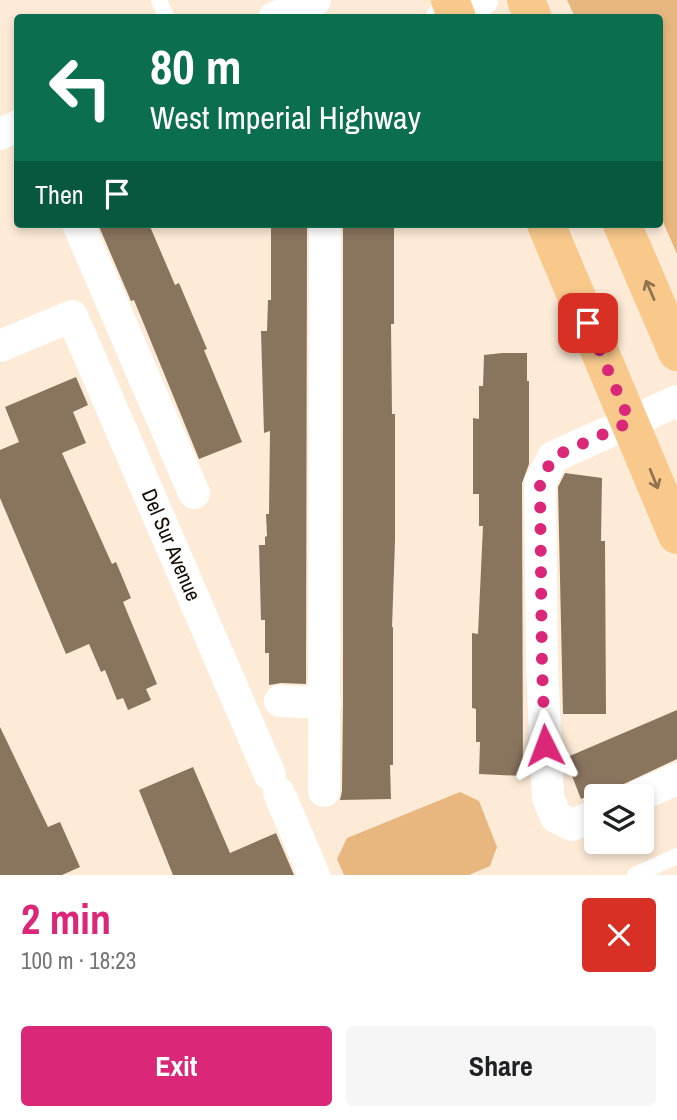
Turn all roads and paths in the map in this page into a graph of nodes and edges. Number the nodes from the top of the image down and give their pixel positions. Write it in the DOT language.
graph roads {
  1 [pos="316,0"];
  2 [pos="283,14"];
  3 [pos="80,228"];
  4 [pos="325,228"];
  5 [pos="548,228"];
  6 [pos="624,228"];
  7 [pos="0,346"];
  8 [pos="677,352"];
  9 [pos="677,401"];
  10 [pos="630,422"];
  11 [pos="194,493"];
  12 [pos="677,536"];
  13 [pos="280,701"];
  14 [pos="325,703"];
  15 [pos="677,779"];
  16 [pos="654,789"];
  17 [pos="324,790"];
  18 [pos="584,820"];
  19 [pos="677,856"];
  20 [pos="314,875"];
  21 [pos="635,875"];
  1 -- 2 [label="street"];
  3 -- 11 [label="street"];
  4 -- 14 [label="street"];
  5 -- 10 [label="main road"];
  8 -- 6 [label="main road, one-way"];
  7 -- 20 [label="street, Del Sur Avenue"];
  9 -- 10 [label="street"];
  10 -- 12 [label="main road, one-way"];
  10 -- 18 [label="street"];
  13 -- 14 [label="street"];
  14 -- 17 [label="street"];
  15 -- 16 [label="street"];
  19 -- 21 [label="lane"];
}
